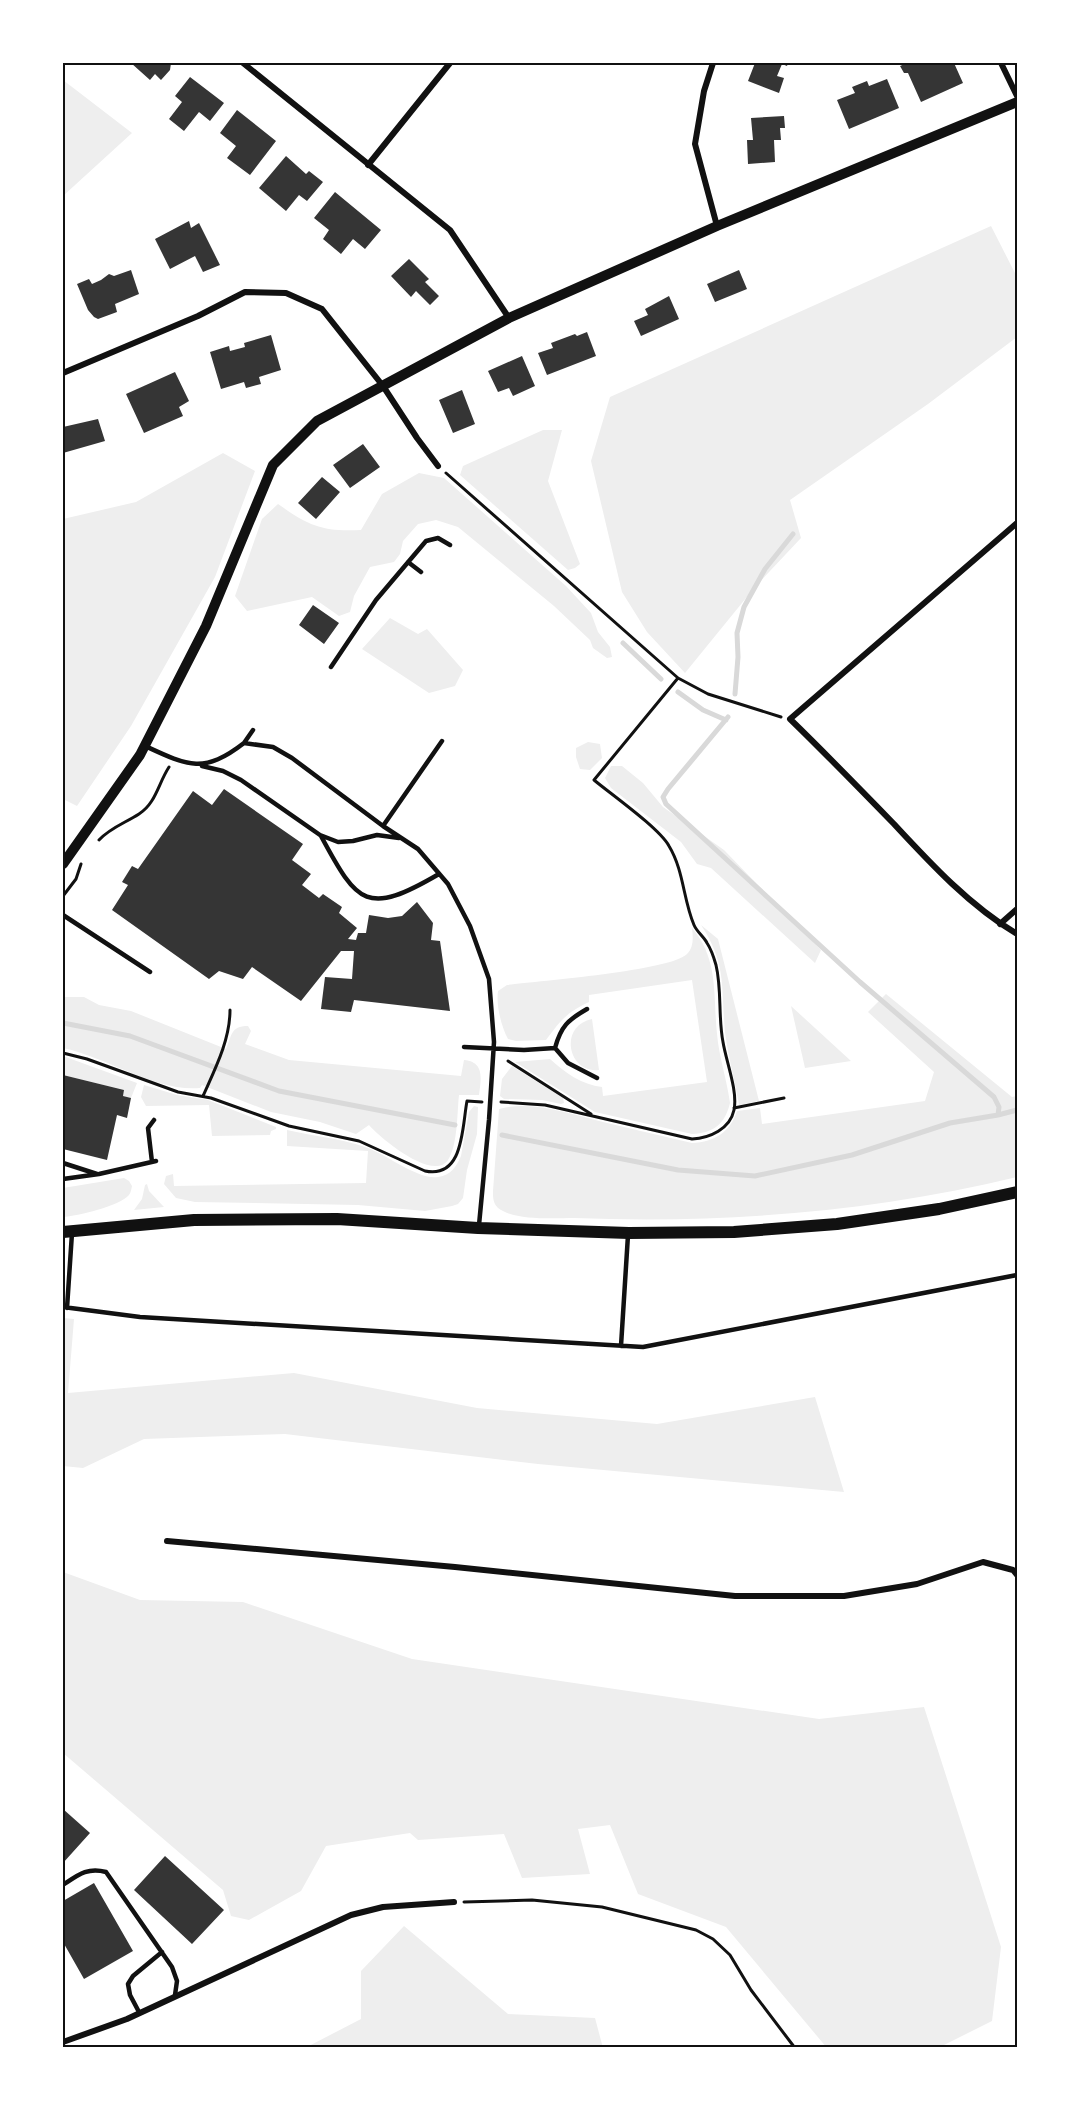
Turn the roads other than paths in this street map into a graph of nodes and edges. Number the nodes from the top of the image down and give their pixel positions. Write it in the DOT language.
graph roads {
  1 [pos="243,63"];
  2 [pos="450,63"];
  3 [pos="713,63"];
  4 [pos="1001,63"];
  5 [pos="1017,96"];
  6 [pos="1017,102"];
  7 [pos="368,165"];
  8 [pos="717,226"];
  9 [pos="510,318"];
  10 [pos="63,373"];
  11 [pos="383,386"];
  12 [pos="438,466"];
  13 [pos="1017,522"];
  14 [pos="450,545"];
  15 [pos="408,562"];
  16 [pos="421,572"];
  17 [pos="331,667"];
  18 [pos="253,730"];
  19 [pos="441,741"];
  20 [pos="244,743"];
  21 [pos="144,746"];
  22 [pos="202,765"];
  23 [pos="383,826"];
  24 [pos="320,835"];
  25 [pos="402,838"];
  26 [pos="63,864"];
  27 [pos="439,874"];
  28 [pos="1017,909"];
  29 [pos="63,915"];
  30 [pos="1000,924"];
  31 [pos="1017,934"];
  32 [pos="150,972"];
  33 [pos="587,1009"];
  34 [pos="464,1047"];
  35 [pos="555,1048"];
  36 [pos="493,1050"];
  37 [pos="597,1078"];
  38 [pos="154,1120"];
  39 [pos="63,1163"];
  40 [pos="99,1174"];
  41 [pos="63,1179"];
  42 [pos="1017,1192"];
  43 [pos="478,1228"];
  44 [pos="68,1232"];
  45 [pos="628,1233"];
  46 [pos="1017,1275"];
  47 [pos="65,1308"];
  48 [pos="621,1346"];
  49 [pos="167,1541"];
  50 [pos="1015,1572"];
  51 [pos="63,1885"];
  52 [pos="454,1902"];
  53 [pos="162,1952"];
  54 [pos="175,1995"];
  55 [pos="140,2012"];
  56 [pos="63,2042"];
  1 -- 7 [label="street"];
  2 -- 7 [label="street"];
  3 -- 8 [label="street"];
  4 -- 5 [label="street"];
  6 -- 8 [label="street"];
  7 -- 9 [label="street"];
  8 -- 9 [label="street"];
  9 -- 11 [label="street"];
  10 -- 11 [label="street"];
  11 -- 12 [label="street"];
  11 -- 21 [label="street"];
  13 -- 30 [label="street"];
  14 -- 15 [label="lane"];
  15 -- 16 [label="lane"];
  15 -- 17 [label="lane"];
  18 -- 20 [label="lane"];
  19 -- 23 [label="lane"];
  20 -- 22 [label="lane"];
  20 -- 23 [label="lane"];
  21 -- 22 [label="lane"];
  21 -- 26 [label="street"];
  22 -- 24 [label="lane"];
  23 -- 25 [label="lane"];
  24 -- 25 [label="lane"];
  24 -- 27 [label="lane"];
  25 -- 27 [label="lane"];
  27 -- 36 [label="lane"];
  28 -- 30 [label="street"];
  29 -- 32 [label="lane"];
  30 -- 31 [label="street"];
  33 -- 35 [label="lane"];
  34 -- 36 [label="lane"];
  35 -- 36 [label="lane"];
  35 -- 37 [label="lane"];
  36 -- 43 [label="lane"];
  38 -- 40 [label="lane"];
  39 -- 40 [label="lane"];
  40 -- 41 [label="lane"];
  42 -- 45 [label="main road"];
  43 -- 44 [label="main road"];
  43 -- 45 [label="main road"];
  44 -- 47 [label="lane"];
  45 -- 48 [label="lane"];
  46 -- 48 [label="lane"];
  47 -- 48 [label="lane"];
  49 -- 50 [label="street"];
  51 -- 53 [label="lane"];
  52 -- 54 [label="street"];
  53 -- 54 [label="lane"];
  53 -- 55 [label="lane"];
  54 -- 55 [label="street"];
  55 -- 56 [label="street"];
}
